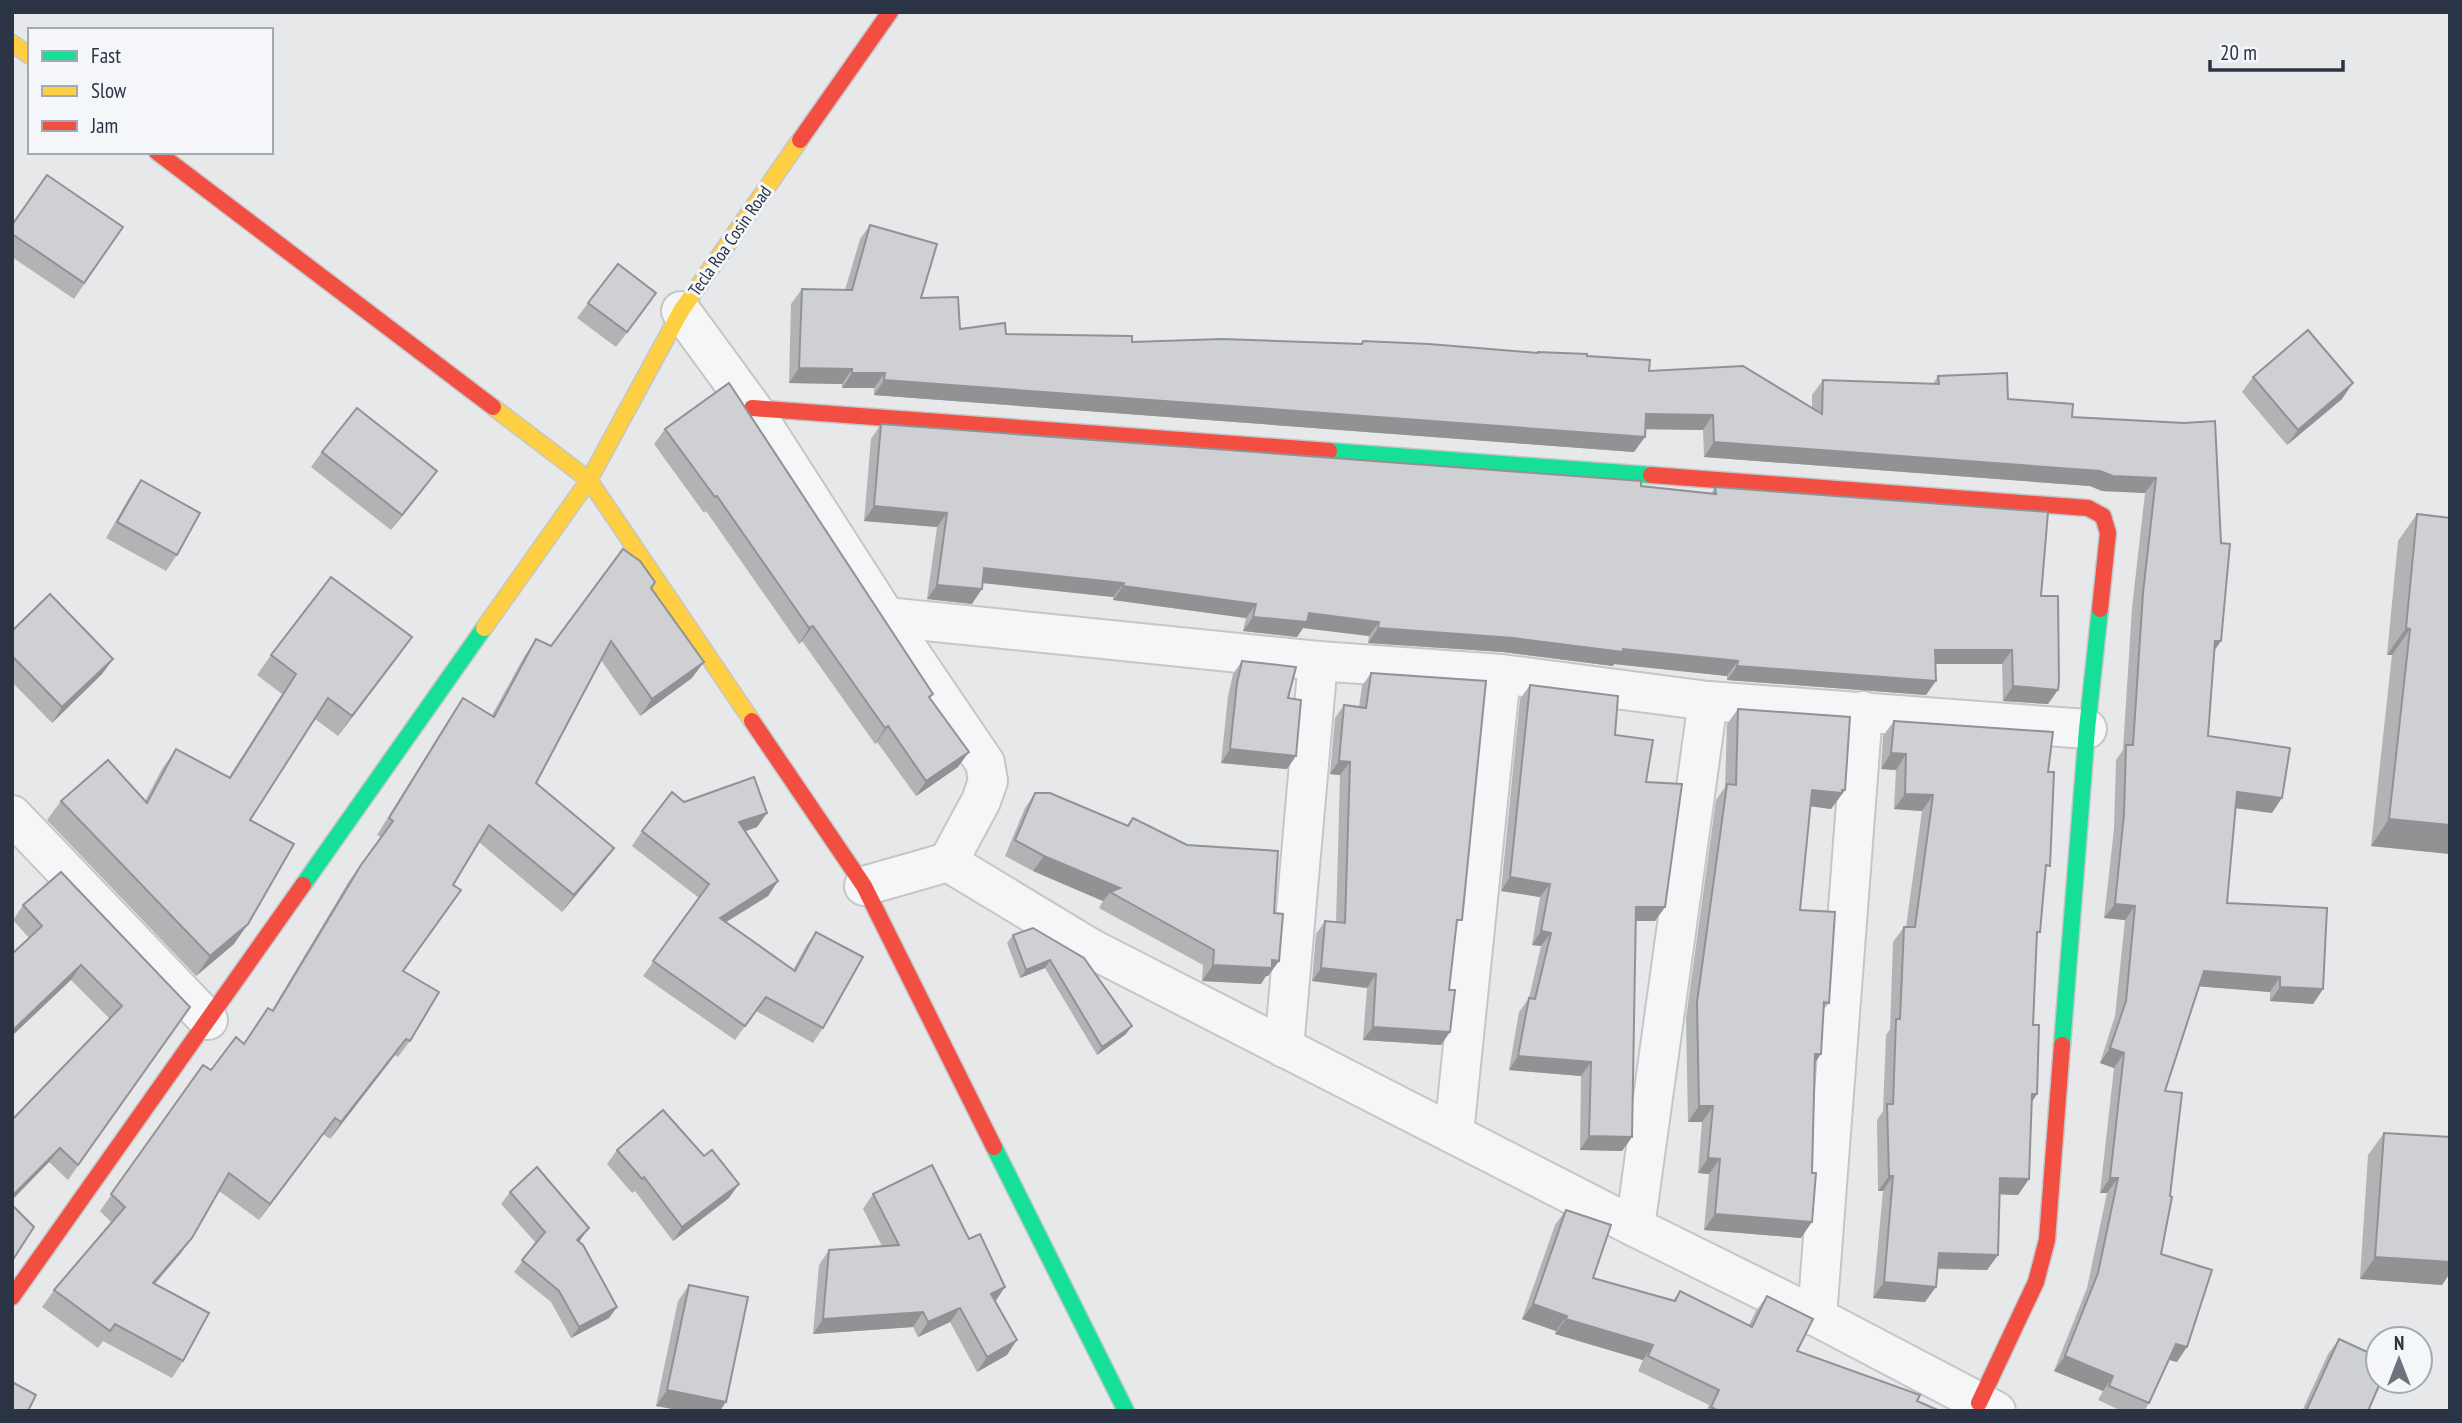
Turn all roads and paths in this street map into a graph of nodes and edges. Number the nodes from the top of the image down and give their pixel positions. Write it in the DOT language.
graph roads {
  1 [pos="890,12"];
  2 [pos="12,43"];
  3 [pos="28,55"];
  4 [pos="160,154"];
  5 [pos="681,311"];
  6 [pos="752,408"];
  7 [pos="589,480"];
  8 [pos="886,617"];
  9 [pos="1318,661"];
  10 [pos="1501,674"];
  11 [pos="1708,701"];
  12 [pos="1863,711"];
  13 [pos="2087,729"];
  14 [pos="12,815"];
  15 [pos="948,862"];
  16 [pos="864,886"];
  17 [pos="208,1020"];
  18 [pos="1283,1048"];
  19 [pos="1454,1133"];
  20 [pos="1635,1227"];
  21 [pos="12,1297"];
  22 [pos="1817,1317"];
  23 [pos="1988,1407"];
  24 [pos="1126,1411"];
  1 -- 5 [label="street, Tecla Roa Cosin Road"];
  2 -- 3 [label="street"];
  4 -- 7 [label="street"];
  5 -- 6 [label="street"];
  5 -- 7 [label="street, Tecla Roa Cosin Road"];
  6 -- 8 [label="street"];
  6 -- 13 [label="street"];
  7 -- 16 [label="street"];
  7 -- 17 [label="street, Tecla Roa Cosin Road"];
  8 -- 9 [label="street"];
  8 -- 15 [label="street"];
  9 -- 10 [label="street"];
  9 -- 18 [label="street"];
  10 -- 11 [label="street"];
  10 -- 19 [label="street"];
  11 -- 12 [label="street"];
  11 -- 20 [label="street"];
  12 -- 13 [label="street"];
  12 -- 22 [label="street"];
  13 -- 23 [label="street"];
  14 -- 17 [label="street"];
  15 -- 16 [label="street"];
  15 -- 18 [label="street"];
  16 -- 24 [label="street"];
  17 -- 21 [label="street, Tecla Roa Cosin Road"];
  18 -- 19 [label="street"];
  19 -- 20 [label="street"];
  20 -- 22 [label="street"];
  22 -- 23 [label="street"];
}
